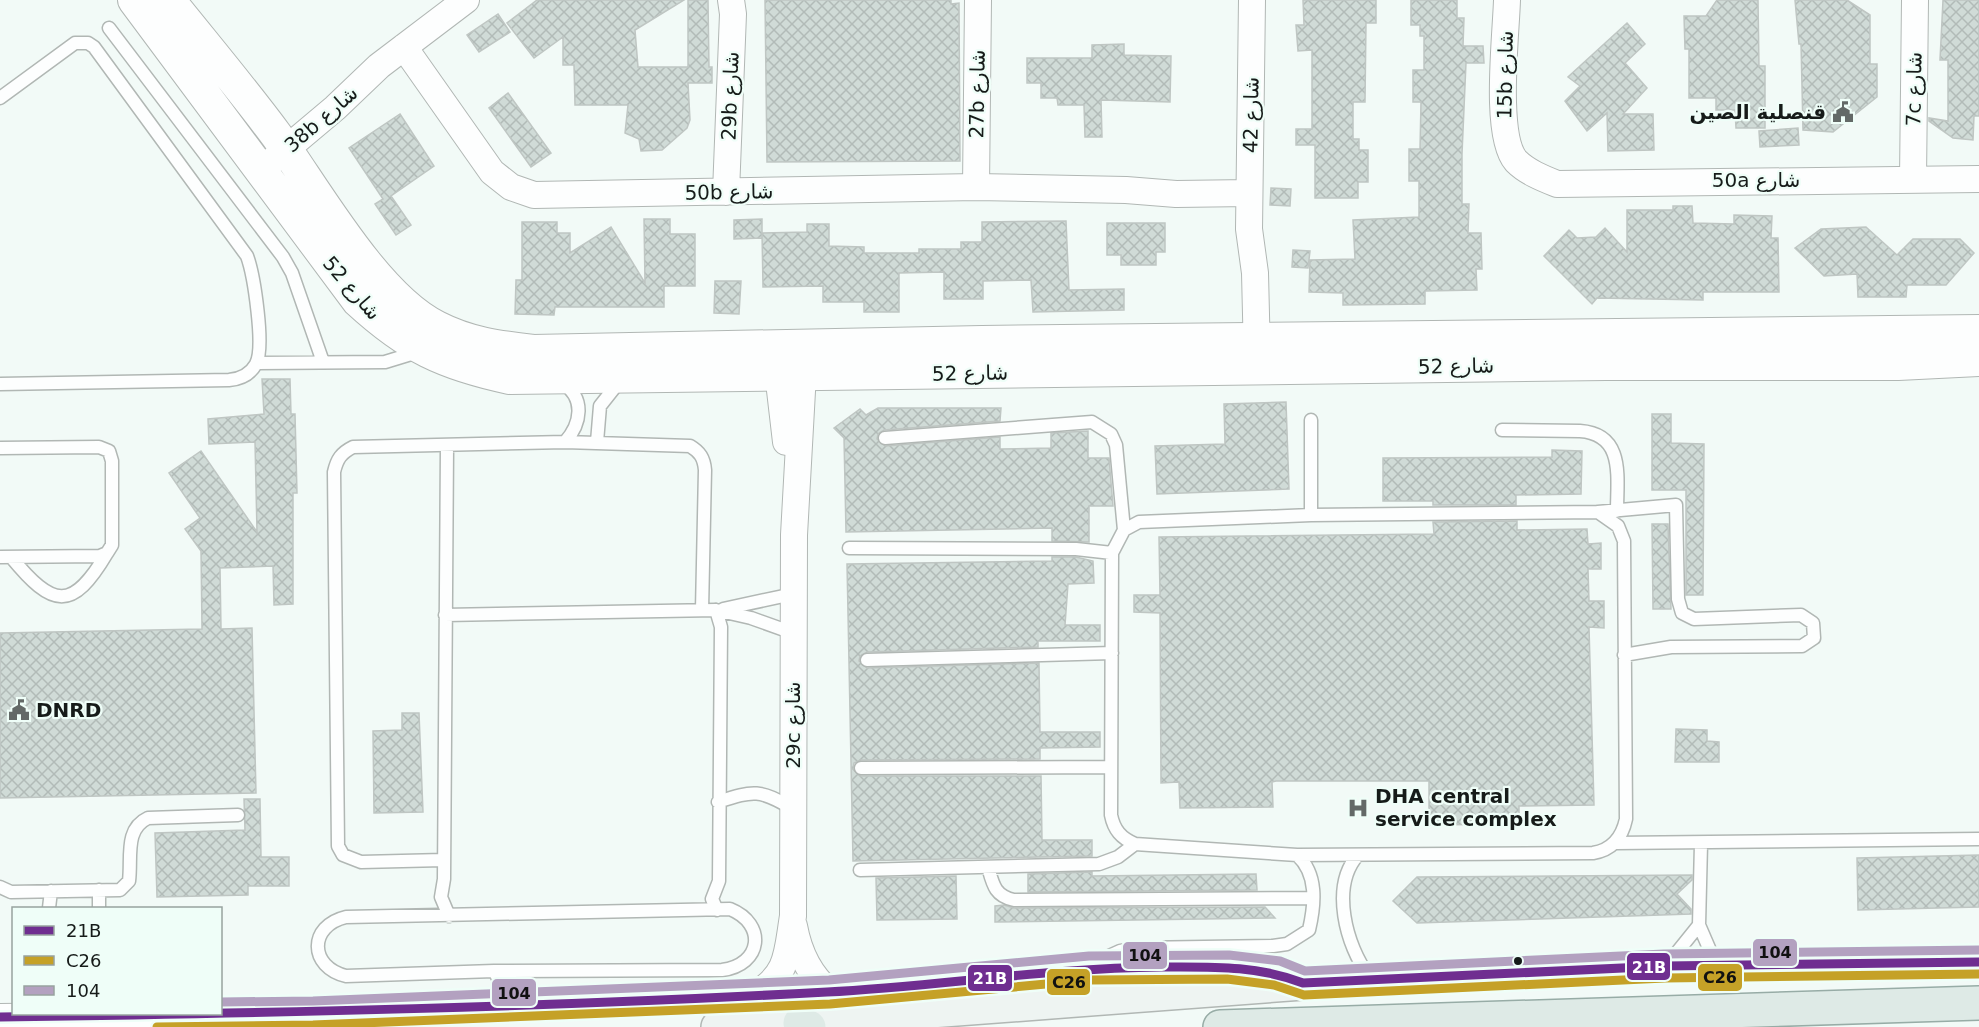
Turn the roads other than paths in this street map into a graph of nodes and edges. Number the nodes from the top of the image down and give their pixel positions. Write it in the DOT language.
graph roads {
  1 [pos="134,0"];
  2 [pos="170,0"];
  3 [pos="466,0"];
  4 [pos="731,0"];
  5 [pos="978,0"];
  6 [pos="1252,0"];
  7 [pos="1508,0"];
  8 [pos="1915,0"];
  9 [pos="109,28"];
  10 [pos="404,47"];
  11 [pos="0,98"];
  12 [pos="281,142"];
  13 [pos="256,162"];
  14 [pos="1534,175"];
  15 [pos="1979,178"];
  16 [pos="1913,179"];
  17 [pos="976,187"];
  18 [pos="1250,187"];
  19 [pos="726,192"];
  20 [pos="1979,331"];
  21 [pos="422,350"];
  22 [pos="1248,355"];
  23 [pos="1979,360"];
  24 [pos="790,361"];
  25 [pos="323,362"];
  26 [pos="257,363"];
  27 [pos="623,377"];
  28 [pos="556,379"];
  29 [pos="0,384"];
  30 [pos="1311,420"];
  31 [pos="1502,430"];
  32 [pos="885,438"];
  33 [pos="565,442"];
  34 [pos="597,442"];
  35 [pos="447,447"];
  36 [pos="0,448"];
  37 [pos="1617,511"];
  38 [pos="1598,512"];
  39 [pos="1311,515"];
  40 [pos="1124,530"];
  41 [pos="849,548"];
  42 [pos="107,553"];
  43 [pos="1112,553"];
  44 [pos="6,557"];
  45 [pos="793,594"];
  46 [pos="702,610"];
  47 [pos="716,610"];
  48 [pos="445,615"];
  49 [pos="793,633"];
  50 [pos="1112,653"];
  51 [pos="1624,655"];
  52 [pos="867,660"];
  53 [pos="1111,767"];
  54 [pos="861,768"];
  55 [pos="718,802"];
  56 [pos="793,809"];
  57 [pos="238,815"];
  58 [pos="1979,839"];
  59 [pos="1616,843"];
  60 [pos="1136,844"];
  61 [pos="1701,844"];
  62 [pos="1297,855"];
  63 [pos="1358,855"];
  64 [pos="443,860"];
  65 [pos="988,867"];
  66 [pos="860,870"];
  67 [pos="0,887"];
  68 [pos="99,890"];
  69 [pos="51,891"];
  70 [pos="1312,898"];
  71 [pos="49,907"];
  72 [pos="99,907"];
  73 [pos="717,910"];
  74 [pos="449,916"];
  75 [pos="793,916"];
  76 [pos="1699,925"];
  77 [pos="1979,962"];
  78 [pos="1665,966"];
  79 [pos="1718,967"];
  80 [pos="1089,968"];
  81 [pos="494,971"];
  82 [pos="1372,980"];
  83 [pos="1303,983"];
  84 [pos="830,992"];
  85 [pos="754,994"];
  86 [pos="1979,1003"];
  87 [pos="528,1004"];
  88 [pos="222,1013"];
  89 [pos="47,1015"];
  90 [pos="0,1017"];
  91 [pos="805,1025"];
  92 [pos="718,1027"];
  93 [pos="1220,1027"];
  1 -- 13 [label="street, شارع 52"];
  2 -- 12 [label="street, شارع 52"];
  3 -- 10 [label="street, 38b شارع"];
  4 -- 19 [label="street, 29b شارع"];
  5 -- 17 [label="street, 27b شارع"];
  6 -- 18 [label="street, شارع 42"];
  7 -- 14 [label="street, 15b شارع"];
  8 -- 16 [label="street, 7c شارع"];
  9 -- 25 [label="lane"];
  10 -- 12 [label="street, 38b شارع"];
  10 -- 19 [label="street, 50b شارع"];
  11 -- 26 [label="lane"];
  12 -- 13 [label="street, 38b شارع"];
  12 -- 24 [label="street, شارع 52"];
  13 -- 21 [label="street, شارع 52"];
  14 -- 16 [label="street, 50a شارع"];
  15 -- 16 [label="street, 50a شارع"];
  17 -- 18 [label="street, 50b شارع"];
  17 -- 19 [label="street, 50b شارع"];
  18 -- 22 [label="street, شارع 42"];
  20 -- 22 [label="street, شارع 52"];
  21 -- 25 [label="lane"];
  21 -- 28 [label="street, شارع 52"];
  22 -- 23 [label="street, شارع 52"];
  22 -- 24 [label="street, شارع 52"];
  24 -- 27 [label="street, شارع 52"];
  24 -- 45 [label="street, 29c شارع"];
  25 -- 26 [label="lane"];
  26 -- 29 [label="lane"];
  27 -- 28 [label="street, شارع 52"];
  27 -- 34 [label="lane"];
  28 -- 33 [label="lane"];
  30 -- 39 [label="lane"];
  31 -- 37 [label="lane"];
  32 -- 40 [label="lane"];
  33 -- 34 [label="lane"];
  33 -- 35 [label="lane"];
  34 -- 46 [label="lane"];
  35 -- 48 [label="lane"];
  35 -- 64 [label="lane"];
  36 -- 42 [label="lane"];
  37 -- 38 [label="lane"];
  37 -- 51 [label="lane"];
  38 -- 39 [label="lane"];
  38 -- 51 [label="lane"];
  39 -- 40 [label="lane"];
  40 -- 43 [label="lane"];
  41 -- 43 [label="lane"];
  42 -- 44 [label="lane"];
  42 -- 44 [label="lane"];
  43 -- 50 [label="lane"];
  45 -- 47 [label="lane"];
  45 -- 49 [label="street, 29c شارع"];
  46 -- 47 [label="lane"];
  46 -- 48 [label="lane"];
  47 -- 49 [label="lane"];
  47 -- 55 [label="lane"];
  48 -- 64 [label="lane"];
  49 -- 56 [label="street, 29c شارع"];
  50 -- 52 [label="lane"];
  50 -- 53 [label="lane"];
  51 -- 59 [label="lane"];
  53 -- 54 [label="lane"];
  53 -- 60 [label="lane"];
  55 -- 56 [label="lane"];
  55 -- 73 [label="lane"];
  56 -- 75 [label="street, 29c شارع"];
  57 -- 68 [label="lane"];
  58 -- 61 [label="lane"];
  59 -- 61 [label="lane"];
  59 -- 63 [label="lane"];
  60 -- 62 [label="lane"];
  60 -- 65 [label="lane"];
  61 -- 76 [label="lane"];
  62 -- 63 [label="lane"];
  62 -- 70 [label="lane"];
  63 -- 82 [label="lane"];
  64 -- 74 [label="lane"];
  65 -- 66 [label="lane"];
  65 -- 70 [label="lane"];
  67 -- 69 [label="lane"];
  68 -- 69 [label="lane"];
  68 -- 72 [label="lane"];
  69 -- 71 [label="lane"];
  70 -- 80 [label="lane"];
  73 -- 74 [label="lane"];
  73 -- 81 [label="lane"];
  74 -- 81 [label="lane"];
  75 -- 84 [label="street, 29c شارع"];
  75 -- 85 [label="street, 29c شارع"];
  76 -- 78 [label="lane"];
  76 -- 79 [label="lane"];
  77 -- 79 [label="main road"];
  78 -- 79 [label="main road"];
  78 -- 82 [label="main road"];
  80 -- 83 [label="street"];
  80 -- 84 [label="street"];
  81 -- 87 [label="lane"];
  82 -- 83 [label="main road"];
  83 -- 91 [label="main road"];
  84 -- 85 [label="street"];
  85 -- 87 [label="street"];
  86 -- 93 [label="main road"];
  87 -- 88 [label="street"];
  89 -- 90 [label="street"];
  91 -- 92 [label="main road"];
}
